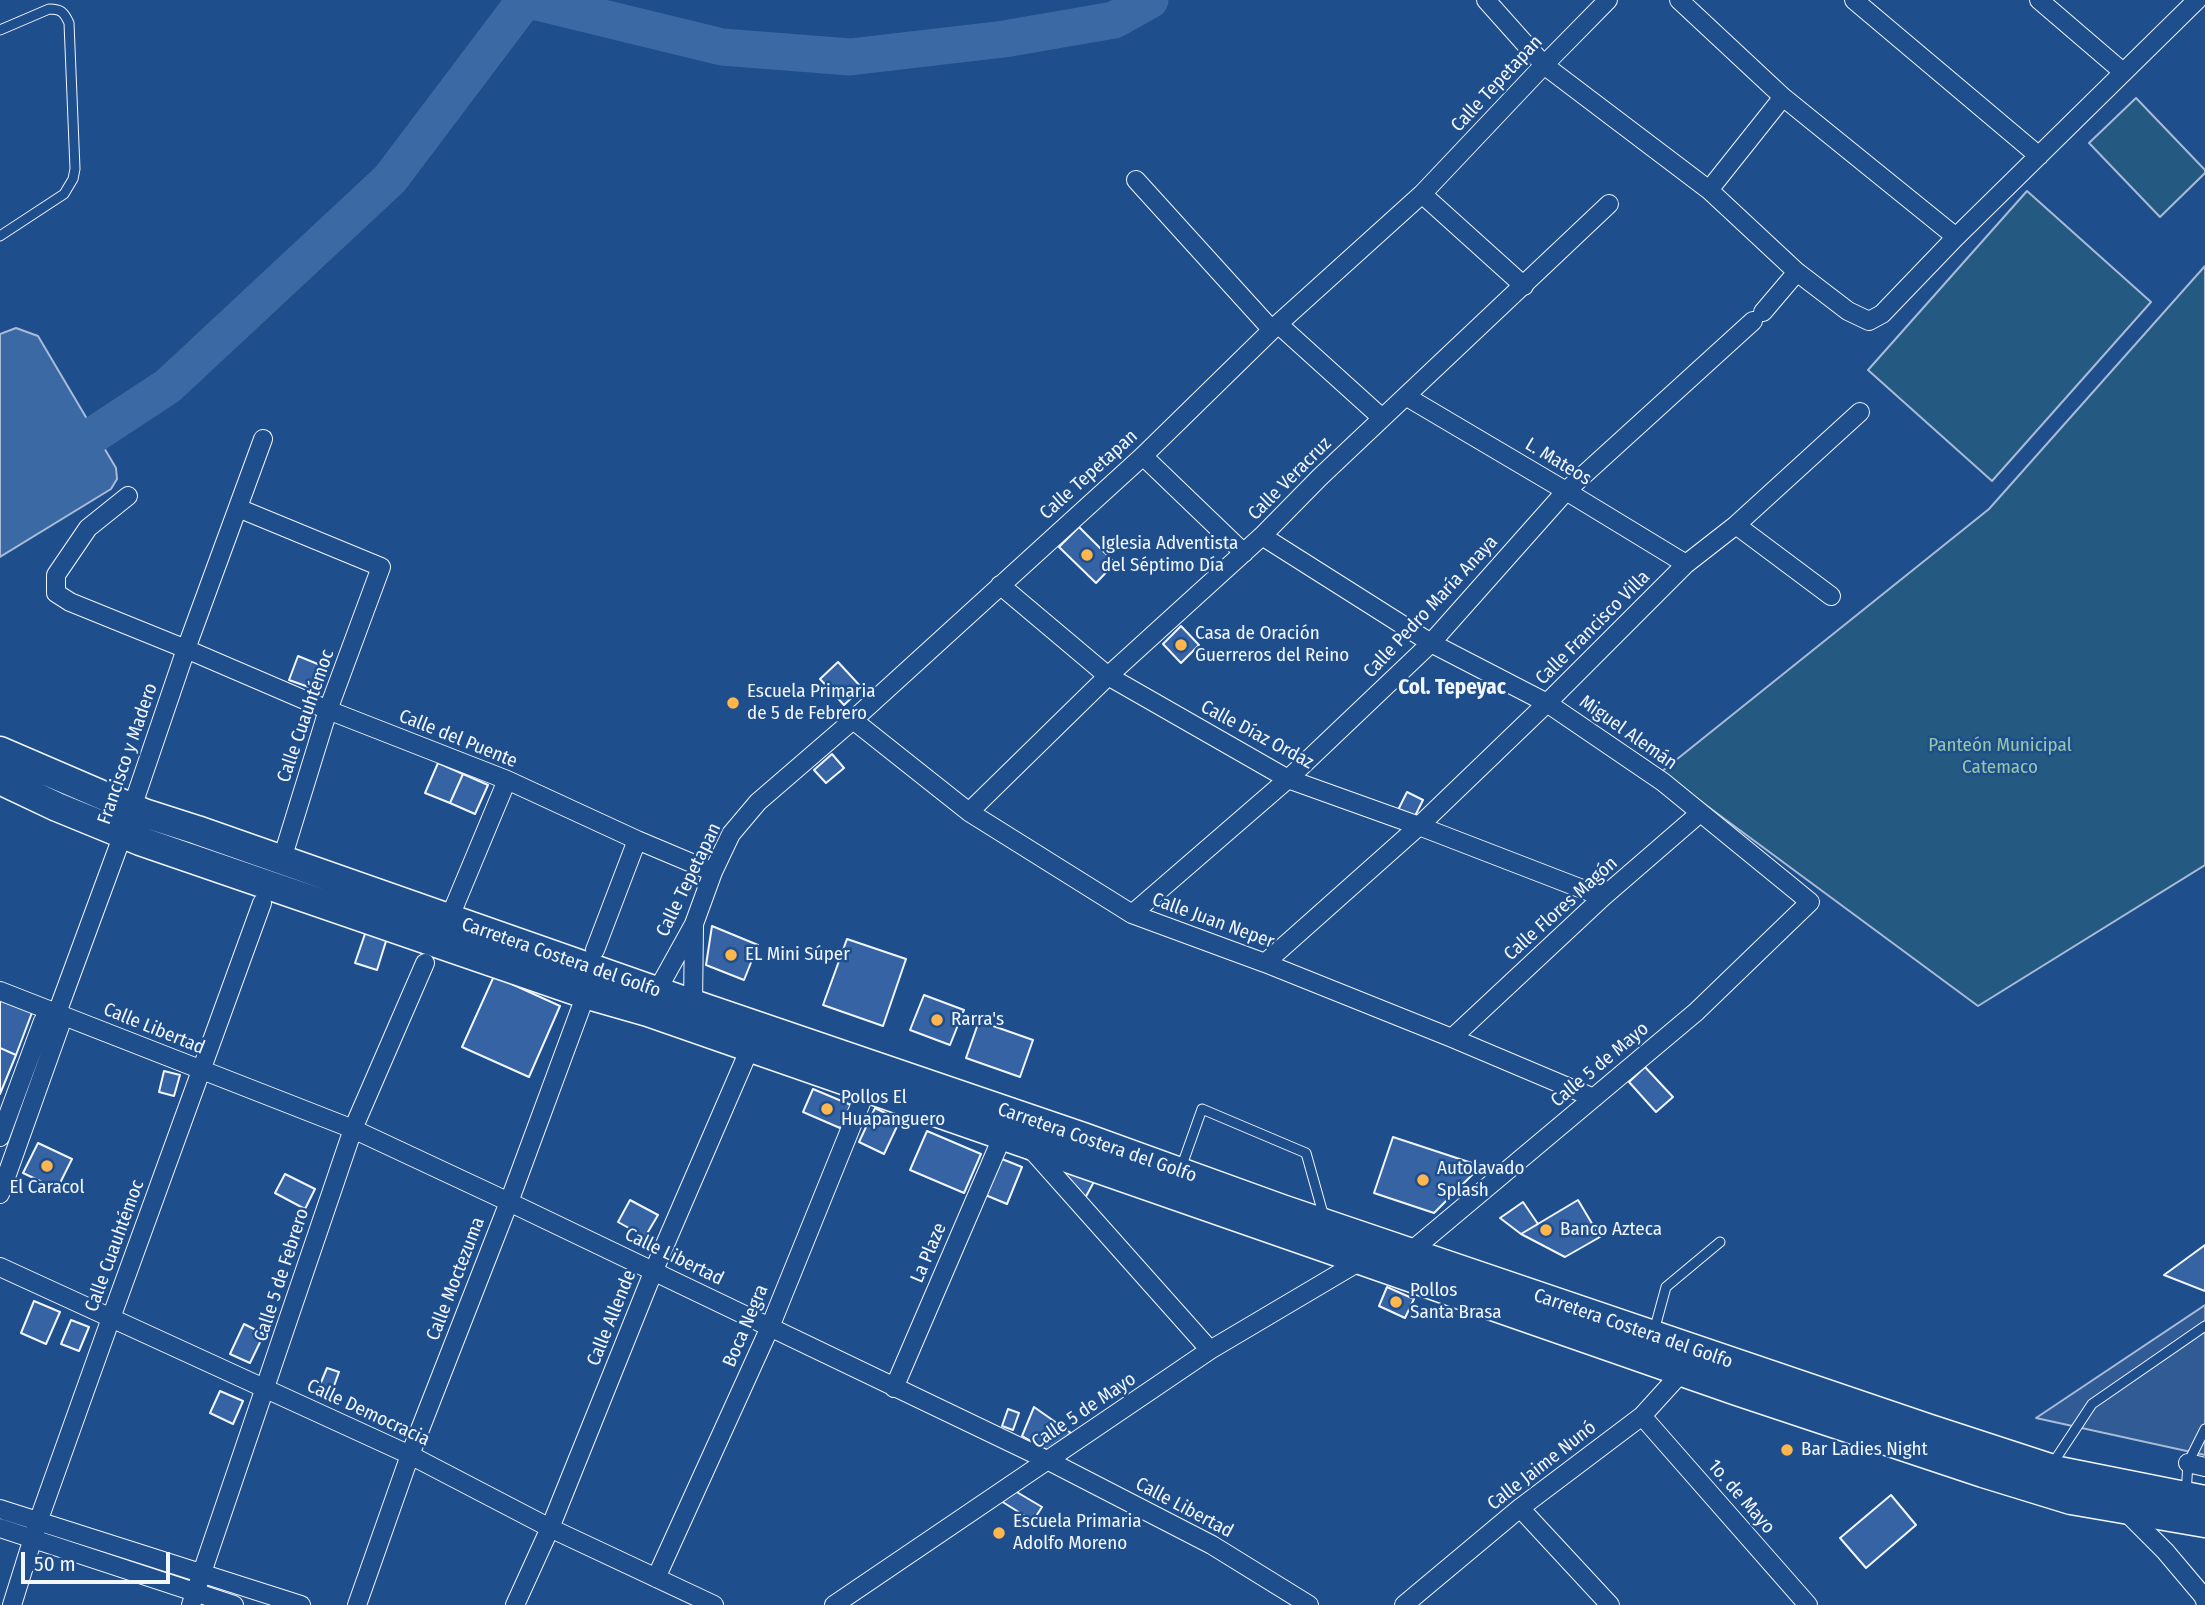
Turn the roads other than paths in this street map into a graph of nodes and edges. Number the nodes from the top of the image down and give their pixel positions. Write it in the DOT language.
graph roads {
  1 [pos="1486,0"];
  2 [pos="1608,0"];
  3 [pos="1679,0"];
  4 [pos="1854,0"];
  5 [pos="2039,0"];
  6 [pos="2197,0"];
  7 [pos="0,30"];
  8 [pos="1544,65"];
  9 [pos="2123,72"];
  10 [pos="1783,97"];
  11 [pos="2039,156"];
  12 [pos="1136,180"];
  13 [pos="1709,190"];
  14 [pos="1422,194"];
  15 [pos="1609,204"];
  16 [pos="0,236"];
  17 [pos="1956,237"];
  18 [pos="1797,272"];
  19 [pos="1524,286"];
  20 [pos="1275,327"];
  21 [pos="1407,397"];
  22 [pos="1860,412"];
  23 [pos="1382,418"];
  24 [pos="263,439"];
  25 [pos="1143,456"];
  26 [pos="1566,491"];
  27 [pos="128,496"];
  28 [pos="238,508"];
  29 [pos="1736,525"];
  30 [pos="1262,536"];
  31 [pos="1244,552"];
  32 [pos="1686,564"];
  33 [pos="1000,585"];
  34 [pos="1831,596"];
  35 [pos="1431,643"];
  36 [pos="186,649"];
  37 [pos="1108,676"];
  38 [pos="1547,704"];
  39 [pos="328,710"];
  40 [pos="853,720"];
  41 [pos="0,751"];
  42 [pos="1288,779"];
  43 [pos="0,780"];
  44 [pos="507,780"];
  45 [pos="969,812"];
  46 [pos="1700,813"];
  47 [pos="128,821"];
  48 [pos="1419,826"];
  49 [pos="637,841"];
  50 [pos="282,859"];
  51 [pos="713,872"];
  52 [pos="1603,897"];
  53 [pos="1810,902"];
  54 [pos="262,903"];
  55 [pos="1132,914"];
  56 [pos="449,919"];
  57 [pos="694,924"];
  58 [pos="517,957"];
  59 [pos="1265,962"];
  60 [pos="425,963"];
  61 [pos="592,971"];
  62 [pos="0,991"];
  63 [pos="652,1001"];
  64 [pos="57,1013"];
  65 [pos="689,1015"];
  66 [pos="1452,1038"];
  67 [pos="750,1048"];
  68 [pos="200,1070"];
  69 [pos="867,1088"];
  70 [pos="1594,1098"];
  71 [pos="352,1129"];
  72 [pos="0,1137"];
  73 [pos="1014,1138"];
  74 [pos="1174,1182"];
  75 [pos="0,1194"];
  76 [pos="509,1202"];
  77 [pos="1324,1234"];
  78 [pos="1720,1242"];
  79 [pos="1410,1252"];
  80 [pos="1363,1260"];
  81 [pos="0,1268"];
  82 [pos="654,1270"];
  83 [pos="111,1318"];
  84 [pos="2205,1326"];
  85 [pos="769,1327"];
  86 [pos="1652,1336"];
  87 [pos="1210,1350"];
  88 [pos="1685,1360"];
  89 [pos="894,1388"];
  90 [pos="266,1389"];
  91 [pos="1642,1416"];
  92 [pos="2205,1429"];
  93 [pos="410,1455"];
  94 [pos="1049,1461"];
  95 [pos="2197,1465"];
  96 [pos="2049,1468"];
  97 [pos="2195,1498"];
  98 [pos="1520,1508"];
  99 [pos="0,1509"];
  100 [pos="2122,1509"];
  101 [pos="38,1522"];
  102 [pos="2205,1523"];
  103 [pos="0,1528"];
  104 [pos="551,1528"];
  105 [pos="32,1540"];
  106 [pos="201,1574"];
  107 [pos="656,1578"];
  108 [pos="193,1599"];
  109 [pos="2205,1601"];
  110 [pos="12,1605"];
  111 [pos="234,1605"];
  112 [pos="301,1605"];
  113 [pos="357,1605"];
  114 [pos="514,1605"];
  115 [pos="714,1605"];
  116 [pos="834,1605"];
  117 [pos="1310,1605"];
  118 [pos="1404,1605"];
  119 [pos="1610,1605"];
  120 [pos="1808,1605"];
  1 -- 8 [label="street"];
  2 -- 8 [label="street, Calle Tepetapan"];
  3 -- 10 [label="street"];
  4 -- 11 [label="street"];
  5 -- 9 [label="street"];
  6 -- 9 [label="street"];
  7 -- 16 [label="lane"];
  8 -- 13 [label="street"];
  8 -- 14 [label="street, Calle Tepetapan"];
  9 -- 11 [label="street"];
  10 -- 13 [label="street"];
  10 -- 17 [label="street"];
  11 -- 17 [label="street"];
  12 -- 20 [label="street"];
  13 -- 18 [label="street"];
  14 -- 19 [label="street"];
  14 -- 20 [label="street, Calle Tepetapan"];
  15 -- 19 [label="street, Calle Veracruz"];
  17 -- 18 [label="street"];
  18 -- 26 [label="street, Calle Pedro María Anaya"];
  19 -- 21 [label="street, Calle Veracruz"];
  20 -- 23 [label="street"];
  20 -- 25 [label="street, Calle Tepetapan"];
  21 -- 23 [label="street, Calle Veracruz"];
  21 -- 26 [label="street, L. Mateos"];
  22 -- 29 [label="street, Calle Francisco Villa"];
  23 -- 30 [label="street, Calle Veracruz"];
  24 -- 28 [label="street, Francisco y Madero"];
  25 -- 31 [label="street"];
  25 -- 33 [label="street, Calle Tepetapan"];
  26 -- 32 [label="street, L. Mateos"];
  26 -- 35 [label="street, Calle Pedro María Anaya"];
  27 -- 36 [label="street, Calle del Puente"];
  28 -- 36 [label="street, Francisco y Madero"];
  28 -- 39 [label="street, Calle Cuauhtémoc"];
  29 -- 32 [label="street, Calle Francisco Villa"];
  29 -- 34 [label="street"];
  30 -- 31 [label="street, Calle Veracruz"];
  30 -- 35 [label="street, Miguel Alemán"];
  31 -- 37 [label="street, Calle Veracruz"];
  32 -- 38 [label="street, Calle Francisco Villa"];
  33 -- 37 [label="street, Calle Díaz Ordaz"];
  33 -- 40 [label="street, Calle Tepetapan"];
  35 -- 38 [label="street, Miguel Alemán"];
  35 -- 42 [label="street, Calle Pedro María Anaya"];
  36 -- 39 [label="street, Calle del Puente"];
  36 -- 47 [label="street, Francisco y Madero"];
  37 -- 42 [label="street, Calle Díaz Ordaz"];
  37 -- 45 [label="street, Calle Veracruz"];
  38 -- 46 [label="street, Miguel Alemán"];
  38 -- 48 [label="street, Calle Francisco Villa"];
  39 -- 44 [label="street, Calle del Puente"];
  39 -- 50 [label="street, Calle Cuauhtémoc"];
  40 -- 45 [label="street, Calle Juan Neper"];
  40 -- 51 [label="street, Calle Tepetapan"];
  41 -- 47 [label="main road, Carretera Costera del Golfo"];
  42 -- 48 [label="street, Calle Díaz Ordaz"];
  42 -- 55 [label="street, Calle Pedro María Anaya"];
  43 -- 47 [label="main road, Carretera Costera del Golfo"];
  44 -- 49 [label="street, Calle del Puente"];
  44 -- 56 [label="street"];
  45 -- 55 [label="street, Calle Juan Neper"];
  46 -- 52 [label="street, Calle Flores Magón"];
  46 -- 53 [label="street, Miguel Alemán"];
  47 -- 50 [label="main road, Carretera Costera del Golfo"];
  47 -- 58 [label="main road, Carretera Costera del Golfo"];
  47 -- 64 [label="street, Francisco y Madero"];
  48 -- 52 [label="street, Calle Díaz Ordaz"];
  48 -- 59 [label="street, Calle Francisco Villa"];
  49 -- 51 [label="street, Calle del Puente"];
  49 -- 61 [label="street, Calle Moctezuma"];
  50 -- 56 [label="main road, Carretera Costera del Golfo"];
  51 -- 57 [label="street, Calle Tepetapan"];
  52 -- 66 [label="street, Calle Flores Magón"];
  53 -- 70 [label="street, Calle 5 de Mayo"];
  54 -- 68 [label="street, Calle Cuauhtémoc"];
  55 -- 59 [label="street, Calle Juan Neper"];
  56 -- 58 [label="main road, Carretera Costera del Golfo"];
  57 -- 63 [label="street, Calle Tepetapan"];
  57 -- 65 [label="street"];
  58 -- 61 [label="main road, Carretera Costera del Golfo"];
  59 -- 66 [label="street, Calle Juan Neper"];
  60 -- 71 [label="street, Calle 5 de Febrero"];
  61 -- 63 [label="main road, Carretera Costera del Golfo"];
  61 -- 76 [label="street, Calle Moctezuma"];
  62 -- 64 [label="street, Calle Libertad"];
  63 -- 65 [label="main road, Carretera Costera del Golfo"];
  64 -- 68 [label="street, Calle Libertad"];
  64 -- 72 [label="street, Francisco y Madero"];
  64 -- 75 [label="street, Francisco y Madero"];
  65 -- 67 [label="main road, Carretera Costera del Golfo"];
  65 -- 74 [label="main road, Carretera Costera del Golfo"];
  66 -- 70 [label="street, Calle Juan Neper"];
  67 -- 69 [label="main road, Carretera Costera del Golfo"];
  67 -- 82 [label="street, Calle Allende"];
  68 -- 71 [label="street, Calle Libertad"];
  68 -- 83 [label="street, Calle Cuauhtémoc"];
  69 -- 73 [label="main road, Carretera Costera del Golfo"];
  69 -- 85 [label="street, Boca Negra"];
  70 -- 79 [label="street, Calle 5 de Mayo"];
  71 -- 76 [label="street, Calle Libertad"];
  71 -- 90 [label="street, Calle 5 de Febrero"];
  73 -- 74 [label="main road, Carretera Costera del Golfo"];
  73 -- 87 [label="street"];
  73 -- 89 [label="street, La Plaze"];
  74 -- 77 [label="main road, Carretera Costera del Golfo"];
  74 -- 77 [label="lane"];
  76 -- 82 [label="street, Calle Libertad"];
  76 -- 93 [label="street, Calle Moctezuma"];
  77 -- 79 [label="main road, Carretera Costera del Golfo"];
  77 -- 80 [label="main road, Carretera Costera del Golfo"];
  78 -- 86 [label="lane"];
  79 -- 86 [label="main road, Carretera Costera del Golfo"];
  80 -- 87 [label="street, Calle 5 de Mayo"];
  80 -- 88 [label="main road, Carretera Costera del Golfo"];
  81 -- 83 [label="street, Calle Democracia"];
  82 -- 85 [label="street, Calle Libertad"];
  82 -- 104 [label="street, Calle Allende"];
  83 -- 90 [label="street, Calle Democracia"];
  83 -- 101 [label="street, Calle Cuauhtémoc"];
  84 -- 96 [label="lane"];
  85 -- 89 [label="street, Calle Libertad"];
  85 -- 107 [label="street, Boca Negra"];
  86 -- 88 [label="main road, Carretera Costera del Golfo"];
  87 -- 94 [label="street, Calle 5 de Mayo"];
  88 -- 91 [label="street, Calle Jaime Nunó"];
  88 -- 96 [label="main road, Carretera Costera del Golfo"];
  88 -- 100 [label="main road, Carretera Costera del Golfo"];
  89 -- 94 [label="street, Calle Libertad"];
  90 -- 93 [label="street, Calle Democracia"];
  90 -- 106 [label="street, Calle 5 de Febrero"];
  91 -- 98 [label="street, Calle Jaime Nunó"];
  91 -- 120 [label="street, 1o. de Mayo"];
  92 -- 95 [label="lane"];
  93 -- 104 [label="street, Calle Democracia"];
  93 -- 113 [label="street, Calle Moctezuma"];
  94 -- 116 [label="street, Calle 5 de Mayo"];
  94 -- 117 [label="street, Calle Libertad"];
  95 -- 97 [label="lane"];
  96 -- 97 [label="main road, Carretera Costera del Golfo"];
  98 -- 118 [label="street, Calle Jaime Nunó"];
  98 -- 119 [label="street"];
  99 -- 101 [label="street"];
  100 -- 102 [label="main road, Carretera Costera del Golfo"];
  100 -- 109 [label="street"];
  101 -- 105 [label="street, Calle Cuauhtémoc"];
  101 -- 106 [label="street"];
  103 -- 105 [label="street"];
  104 -- 107 [label="street, Calle Democracia"];
  104 -- 114 [label="street, Calle Allende"];
  105 -- 108 [label="street"];
  105 -- 110 [label="street, Calle Cuauhtémoc"];
  106 -- 108 [label="street, Calle 5 de Febrero"];
  106 -- 112 [label="street"];
  107 -- 115 [label="street, Calle Democracia"];
  108 -- 111 [label="street"];
}
